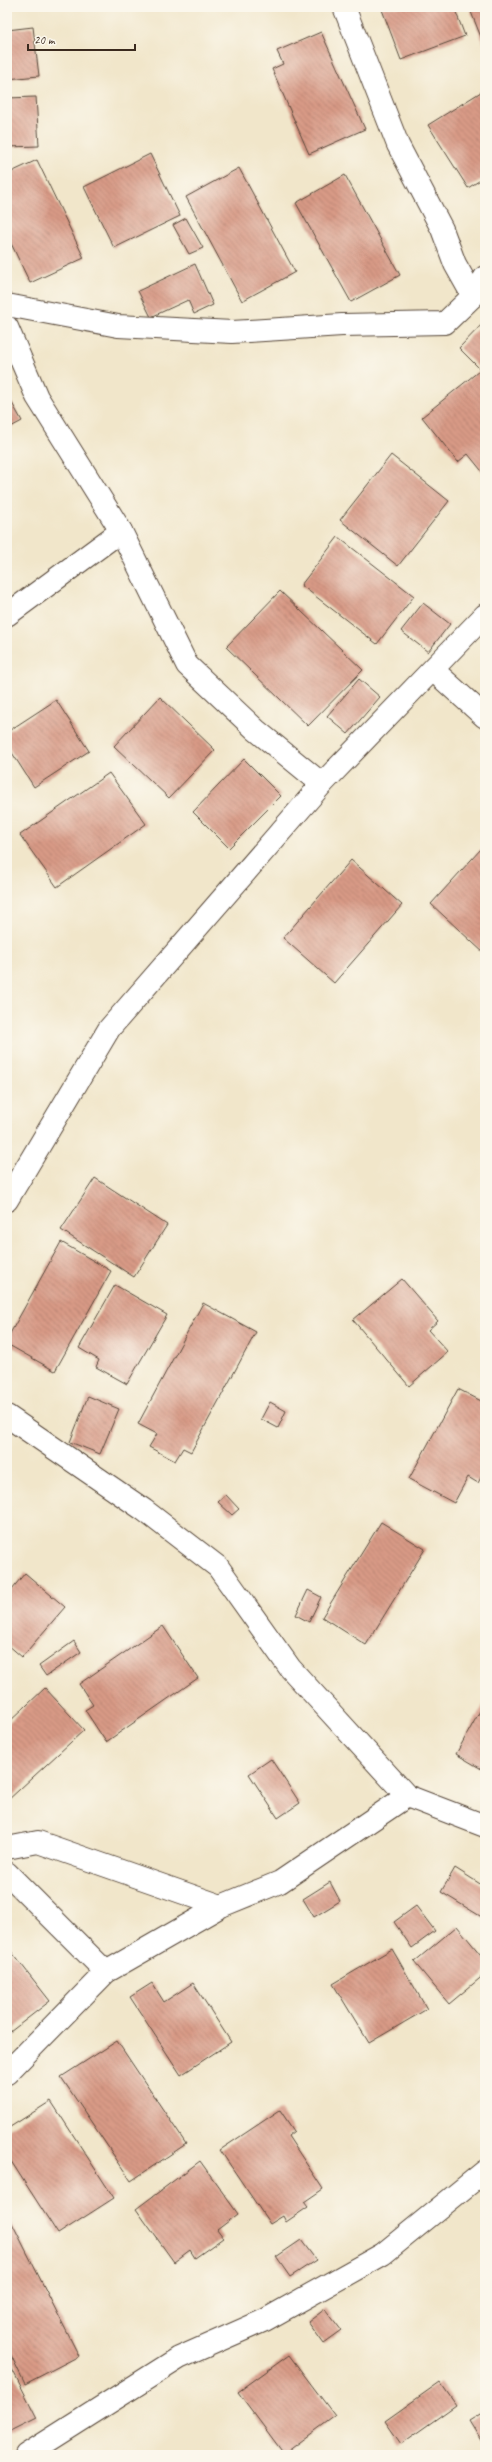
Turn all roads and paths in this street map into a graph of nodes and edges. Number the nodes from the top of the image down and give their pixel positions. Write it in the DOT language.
graph roads {
  1 [pos="344,7"];
  2 [pos="485,277"];
  3 [pos="473,296"];
  4 [pos="7,305"];
  5 [pos="7,327"];
  6 [pos="121,532"];
  7 [pos="7,615"];
  8 [pos="485,615"];
  9 [pos="433,670"];
  10 [pos="485,717"];
  11 [pos="322,784"];
  12 [pos="7,1200"];
  13 [pos="7,1416"];
  14 [pos="407,1796"];
  15 [pos="485,1826"];
  16 [pos="7,1848"];
  17 [pos="7,1873"];
  18 [pos="221,1906"];
  19 [pos="106,1972"];
  20 [pos="7,2073"];
  21 [pos="485,2171"];
  22 [pos="26,2455"];
  1 -- 3 [label="street"];
  2 -- 3 [label="street"];
  3 -- 4 [label="street"];
  5 -- 6 [label="street"];
  6 -- 7 [label="street"];
  6 -- 11 [label="street"];
  8 -- 9 [label="street"];
  9 -- 10 [label="street"];
  9 -- 11 [label="street"];
  11 -- 12 [label="street"];
  13 -- 14 [label="street"];
  14 -- 15 [label="street"];
  14 -- 18 [label="street"];
  16 -- 18 [label="street"];
  17 -- 19 [label="street"];
  18 -- 19 [label="street"];
  19 -- 20 [label="street"];
  21 -- 22 [label="street"];
}
